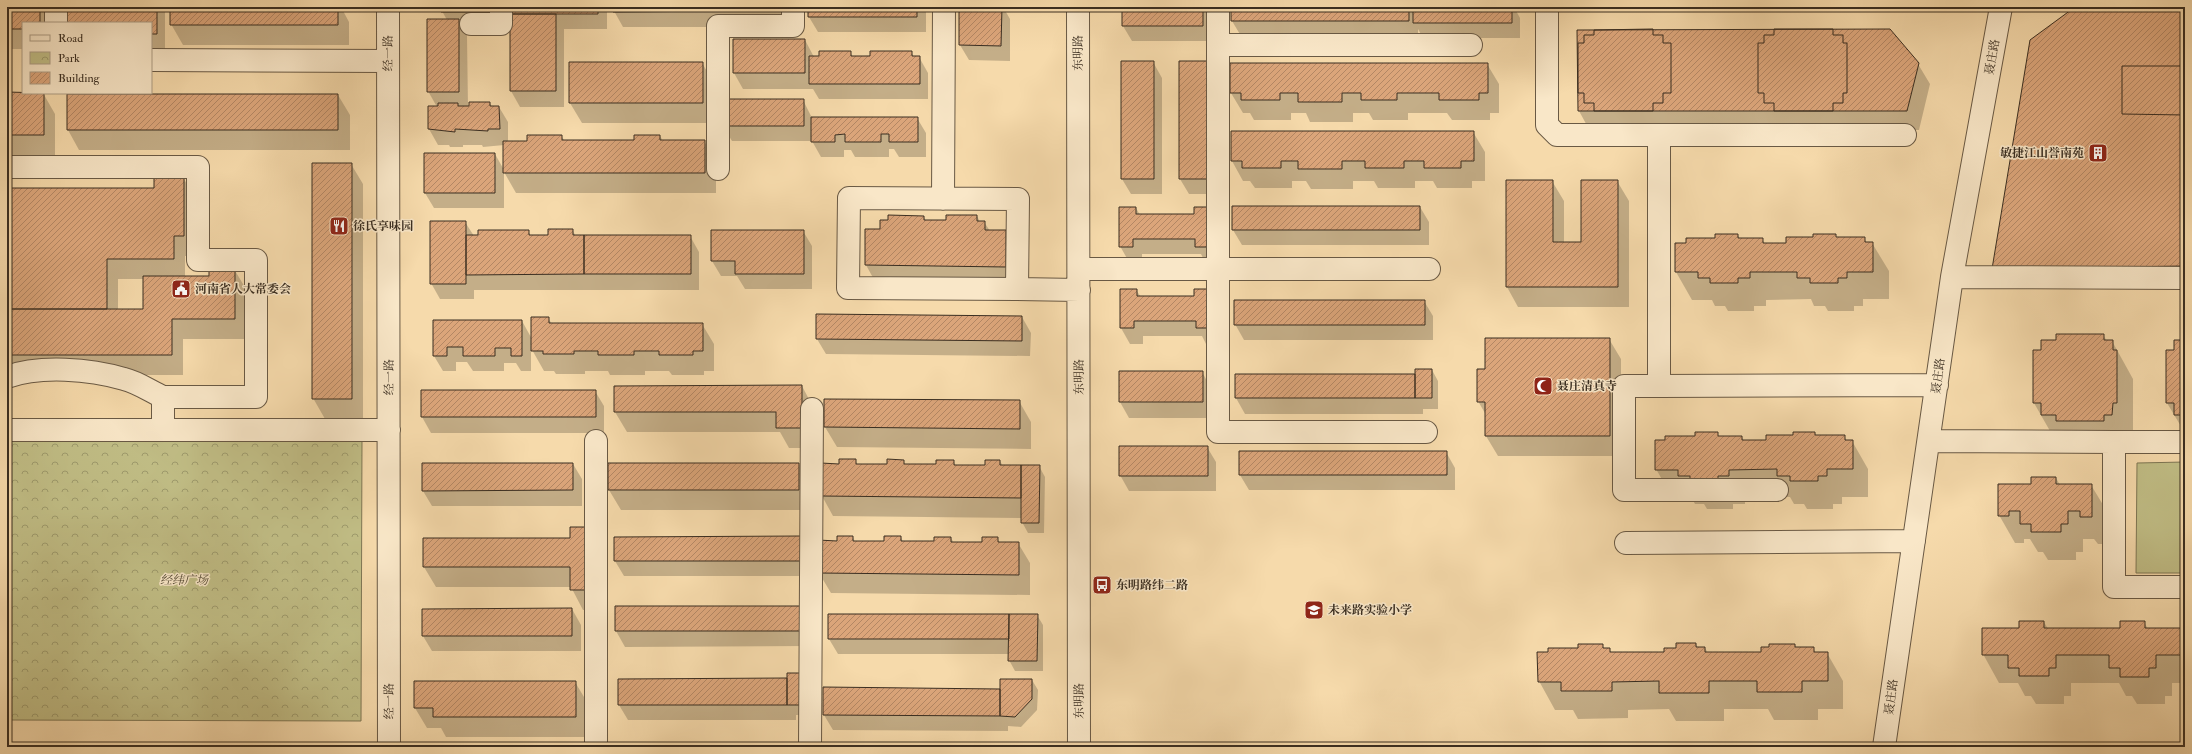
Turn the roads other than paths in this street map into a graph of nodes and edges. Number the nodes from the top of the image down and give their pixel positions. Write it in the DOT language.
graph roads {
  1 [pos="56,7"];
  2 [pos="388,7"];
  3 [pos="501,7"];
  4 [pos="794,7"];
  5 [pos="944,7"];
  6 [pos="1078,7"];
  7 [pos="1218,7"];
  8 [pos="1547,7"];
  9 [pos="2001,7"];
  10 [pos="56,22"];
  11 [pos="471,24"];
  12 [pos="1218,45"];
  13 [pos="1471,45"];
  14 [pos="152,60"];
  15 [pos="388,61"];
  16 [pos="1658,135"];
  17 [pos="1905,135"];
  18 [pos="7,167"];
  19 [pos="718,169"];
  20 [pos="943,199"];
  21 [pos="1218,269"];
  22 [pos="1429,269"];
  23 [pos="1952,277"];
  24 [pos="2185,278"];
  25 [pos="1079,279"];
  26 [pos="1017,289"];
  27 [pos="7,377"];
  28 [pos="1937,385"];
  29 [pos="1658,386"];
  30 [pos="163,398"];
  31 [pos="812,408"];
  32 [pos="7,430"];
  33 [pos="163,430"];
  34 [pos="389,430"];
  35 [pos="1426,432"];
  36 [pos="596,441"];
  37 [pos="1928,441"];
  38 [pos="2114,442"];
  39 [pos="2185,442"];
  40 [pos="1777,490"];
  41 [pos="1914,541"];
  42 [pos="1626,543"];
  43 [pos="2185,587"];
  44 [pos="389,747"];
  45 [pos="596,747"];
  46 [pos="810,747"];
  47 [pos="1079,747"];
  48 [pos="1884,747"];
  1 -- 10 [label="street"];
  2 -- 15 [label="street, 经一路"];
  3 -- 11 [label="street"];
  4 -- 19 [label="street"];
  5 -- 20 [label="street"];
  6 -- 25 [label="street, 东明路"];
  7 -- 12 [label="street"];
  8 -- 16 [label="street"];
  9 -- 23 [label="street, 聂庄路"];
  12 -- 13 [label="street"];
  12 -- 21 [label="street"];
  14 -- 15 [label="street"];
  15 -- 34 [label="street, 经一路"];
  16 -- 17 [label="street"];
  16 -- 29 [label="street"];
  18 -- 30 [label="street"];
  20 -- 26 [label="street"];
  20 -- 26 [label="street"];
  21 -- 22 [label="street"];
  21 -- 25 [label="street"];
  21 -- 35 [label="street"];
  23 -- 24 [label="street"];
  23 -- 28 [label="street, 聂庄路"];
  25 -- 26 [label="street"];
  25 -- 47 [label="street, 东明路"];
  27 -- 30 [label="street"];
  28 -- 29 [label="street"];
  28 -- 37 [label="street, 聂庄路"];
  29 -- 40 [label="street"];
  30 -- 33 [label="street"];
  31 -- 46 [label="street"];
  32 -- 33 [label="street"];
  33 -- 34 [label="street"];
  34 -- 44 [label="street, 经一路"];
  36 -- 45 [label="street"];
  37 -- 38 [label="street"];
  37 -- 41 [label="street, 聂庄路"];
  38 -- 39 [label="street"];
  38 -- 43 [label="street"];
  41 -- 42 [label="street"];
  41 -- 48 [label="street, 聂庄路"];
}
